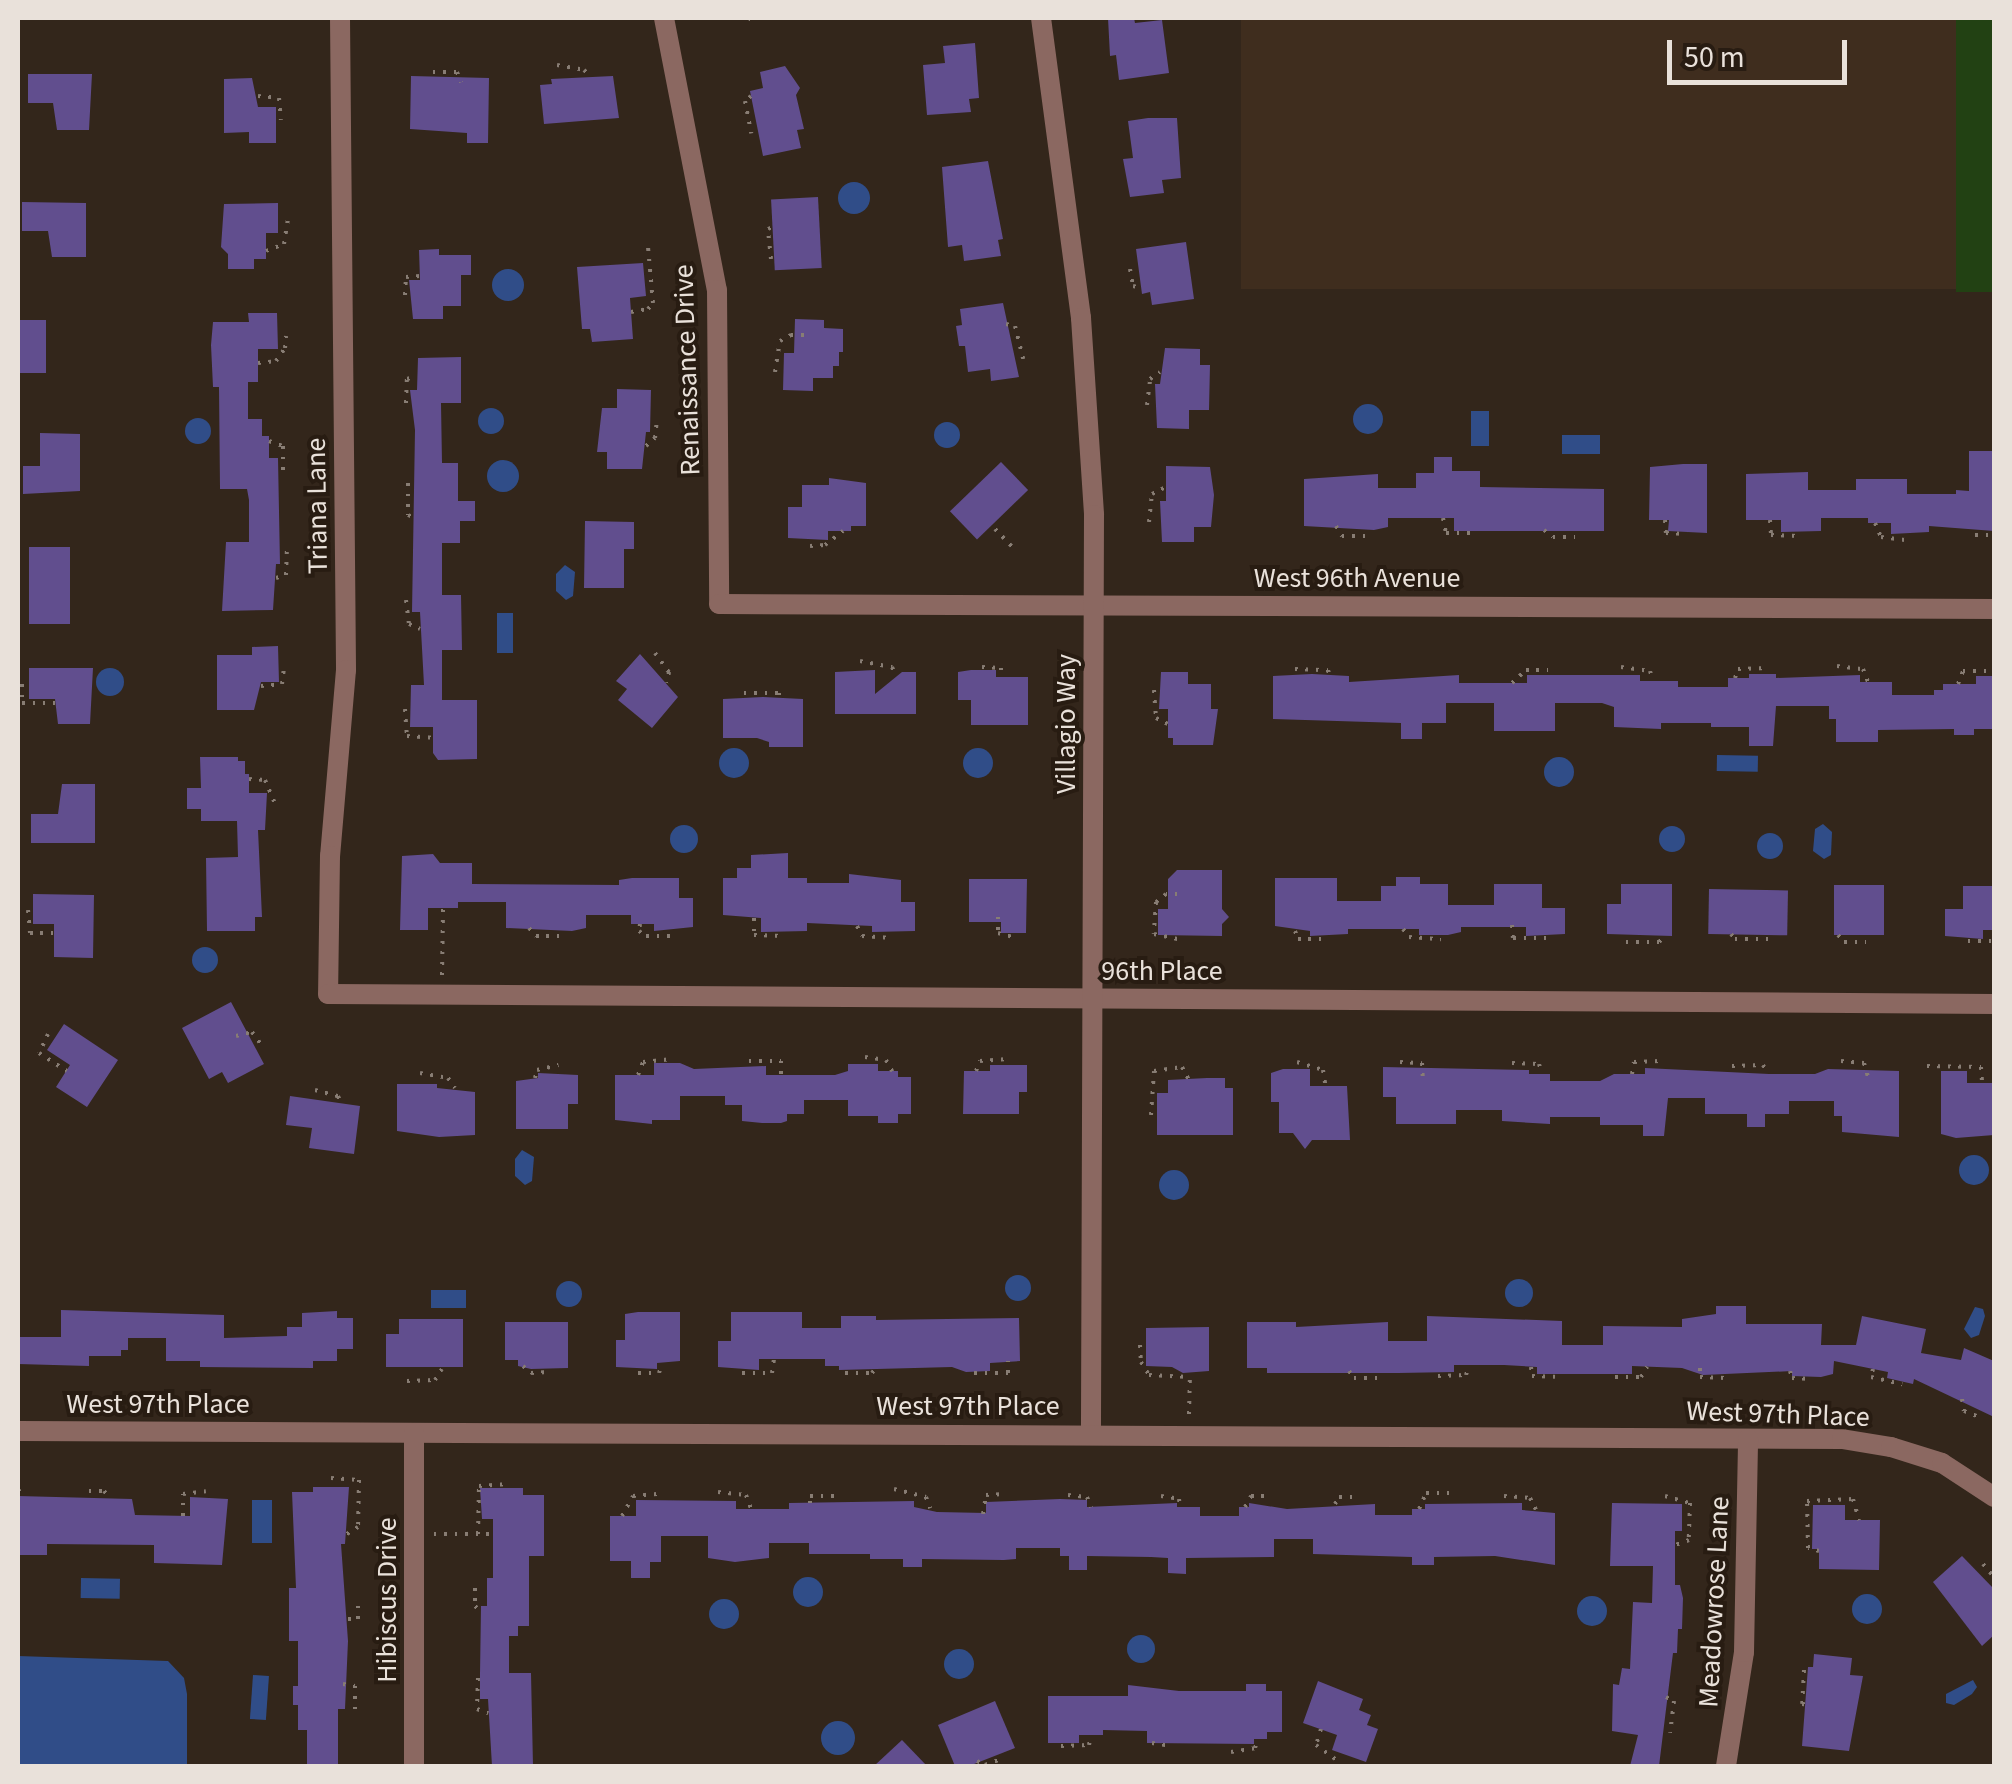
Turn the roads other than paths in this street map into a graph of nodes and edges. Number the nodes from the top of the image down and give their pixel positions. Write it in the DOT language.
graph roads {
  1 [pos="340,18"];
  2 [pos="664,18"];
  3 [pos="1040,18"];
  4 [pos="719,604"];
  5 [pos="1093,604"];
  6 [pos="1994,609"];
  7 [pos="328,994"];
  8 [pos="1093,998"];
  9 [pos="1994,1004"];
  10 [pos="18,1431"];
  11 [pos="414,1433"];
  12 [pos="1091,1434"];
  13 [pos="1748,1439"];
  14 [pos="1994,1497"];
  15 [pos="414,1766"];
  16 [pos="1726,1766"];
  1 -- 7 [label="street, Triana Lane"];
  2 -- 4 [label="street, Renaissance Drive"];
  3 -- 5 [label="street, Villagio Way"];
  4 -- 5 [label="street, West 96th Avenue"];
  5 -- 6 [label="street, West 96th Avenue"];
  5 -- 8 [label="street, Villagio Way"];
  7 -- 8 [label="street, 96th Place"];
  8 -- 9 [label="street, 96th Place"];
  8 -- 12 [label="street, Villagio Way"];
  10 -- 11 [label="street, West 97th Place"];
  11 -- 12 [label="street, West 97th Place"];
  11 -- 15 [label="street, Hibiscus Drive"];
  12 -- 13 [label="street, West 97th Place"];
  13 -- 14 [label="street, West 97th Place"];
  13 -- 16 [label="street, Meadowrose Lane"];
}
